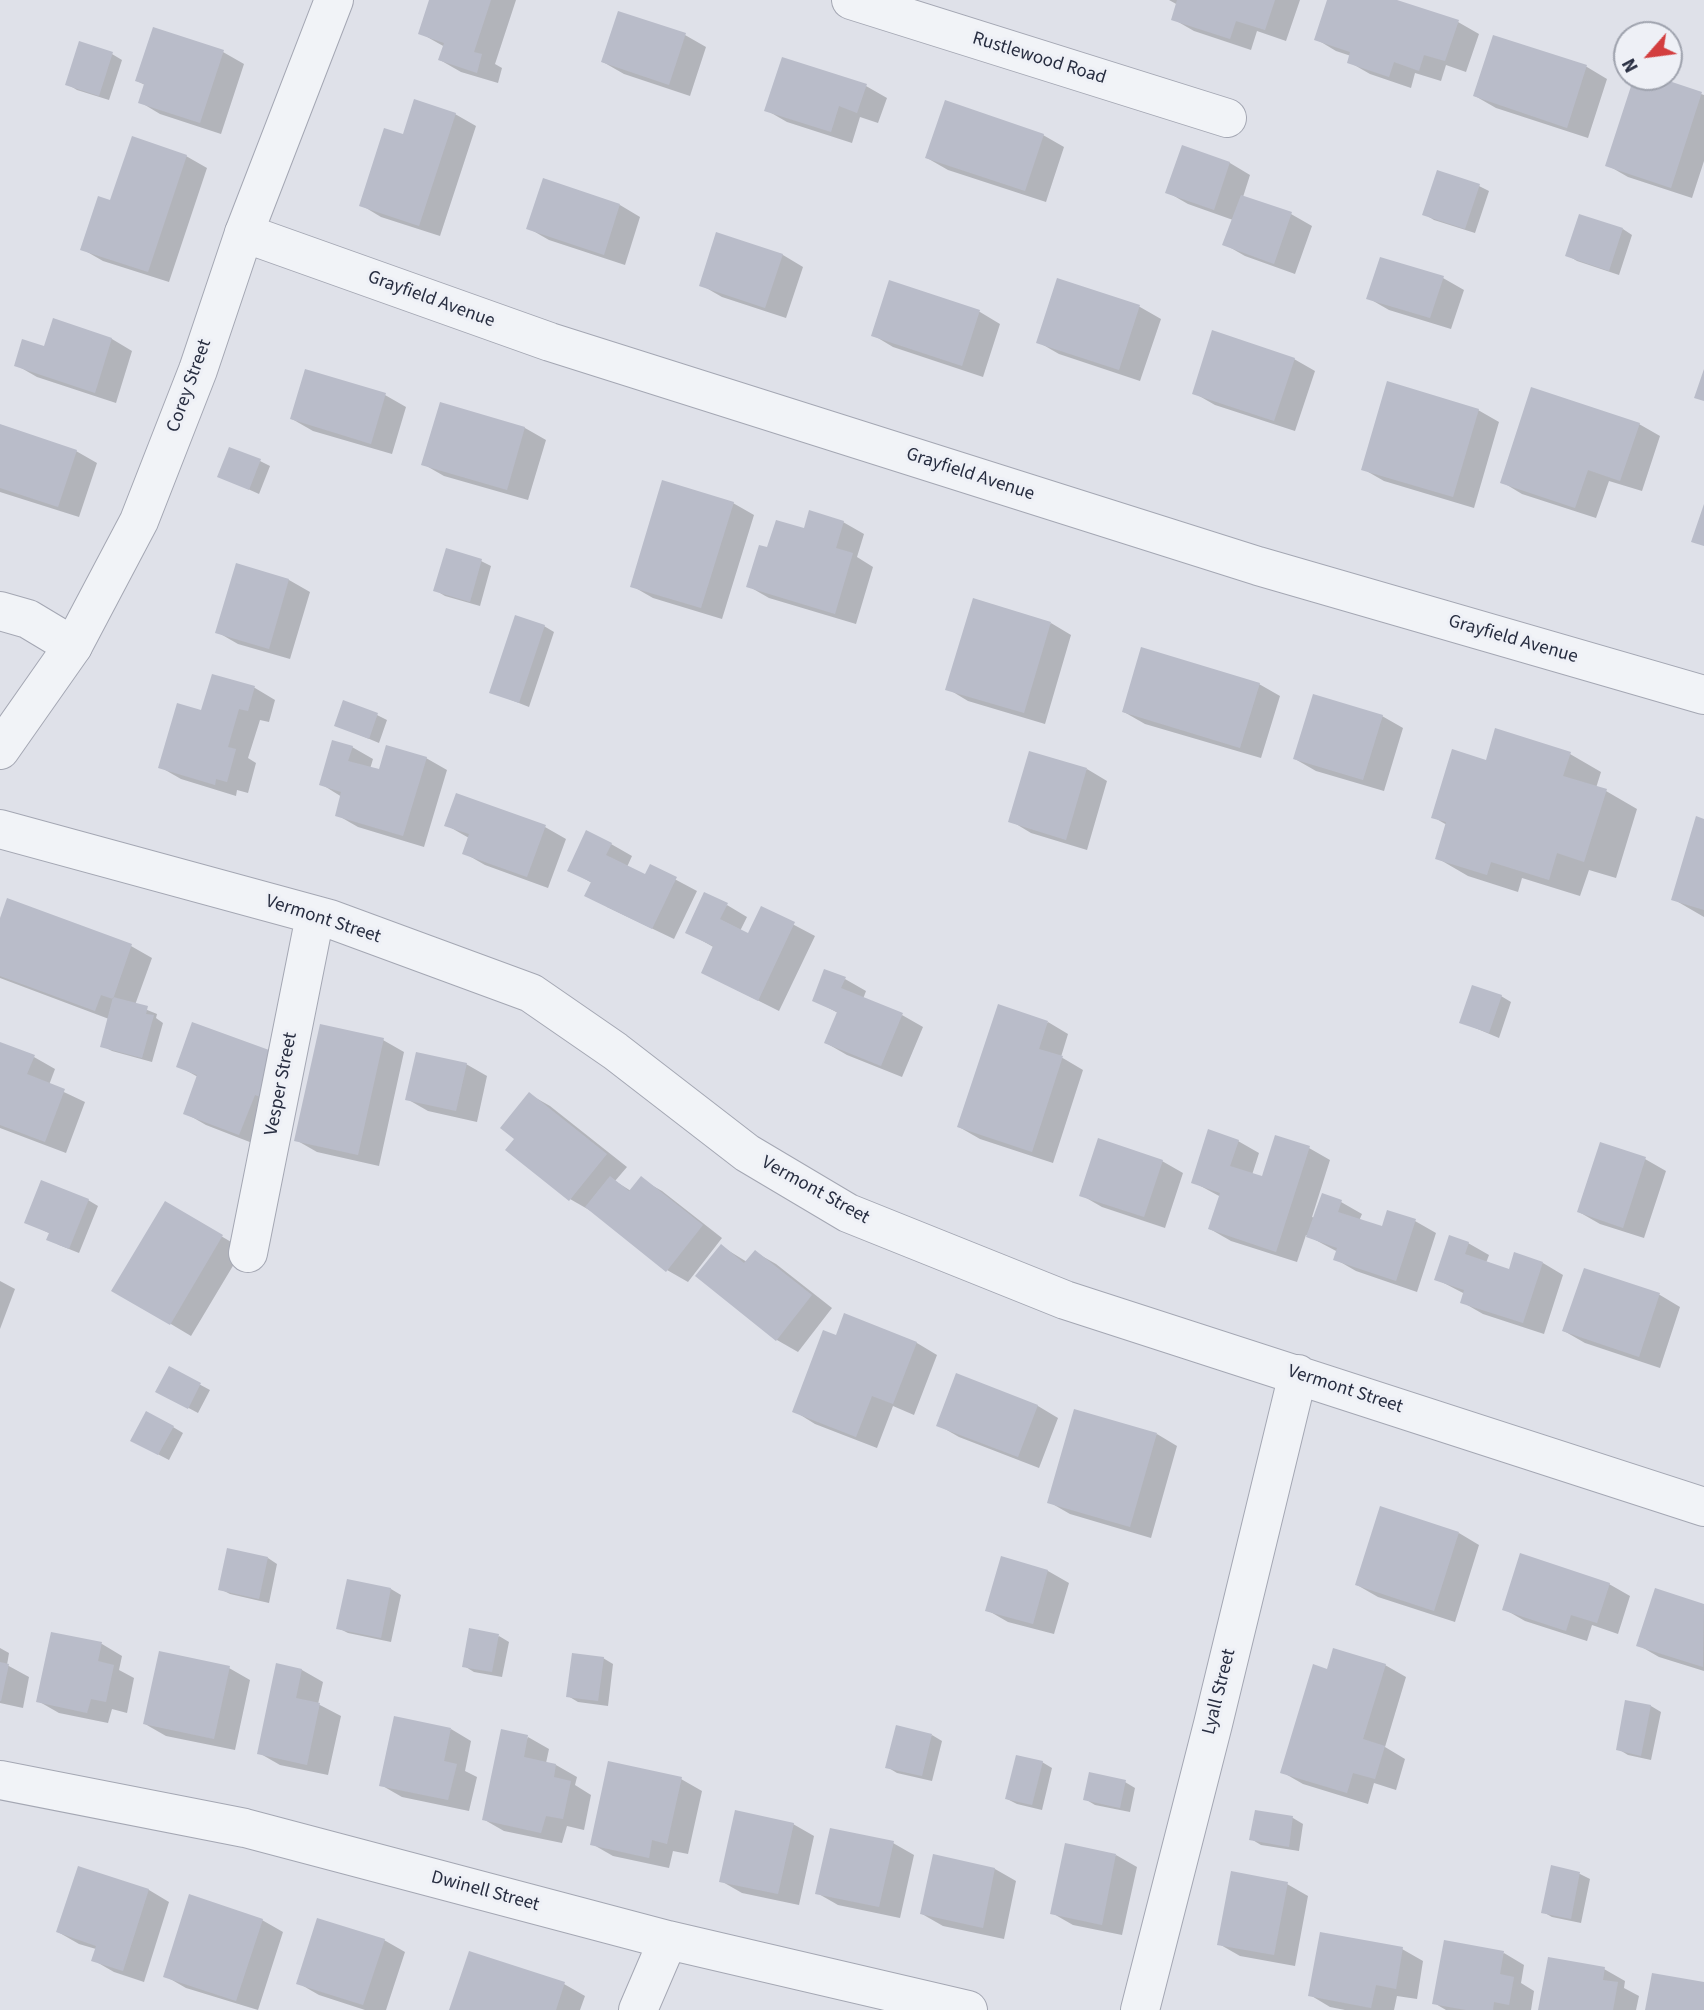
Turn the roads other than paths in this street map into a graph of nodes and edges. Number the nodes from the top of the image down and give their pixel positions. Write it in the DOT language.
graph roads {
  1 [pos="334,0"];
  2 [pos="851,0"];
  3 [pos="1227,118"];
  4 [pos="244,233"];
  5 [pos="0,611"];
  6 [pos="73,646"];
  7 [pos="1704,695"];
  8 [pos="0,750"];
  9 [pos="0,829"];
  10 [pos="315,915"];
  11 [pos="248,1253"];
  12 [pos="1298,1374"];
  13 [pos="1704,1507"];
  14 [pos="0,1780"];
  15 [pos="668,1940"];
  16 [pos="638,2010"];
  17 [pos="968,2010"];
  18 [pos="1140,2010"];
  1 -- 4 [label="street, Corey Street"];
  2 -- 3 [label="street, Rustlewood Road"];
  4 -- 6 [label="street, Corey Street"];
  4 -- 7 [label="street, Grayfield Avenue"];
  5 -- 6 [label="street"];
  6 -- 8 [label="street, Corey Street"];
  9 -- 10 [label="street, Vermont Street"];
  10 -- 11 [label="street, Vesper Street"];
  10 -- 12 [label="street, Vermont Street"];
  12 -- 13 [label="street, Vermont Street"];
  12 -- 18 [label="street, Lyall Street"];
  14 -- 15 [label="street, Dwinell Street"];
  15 -- 16 [label="street"];
  15 -- 17 [label="street, Dwinell Street"];
}
